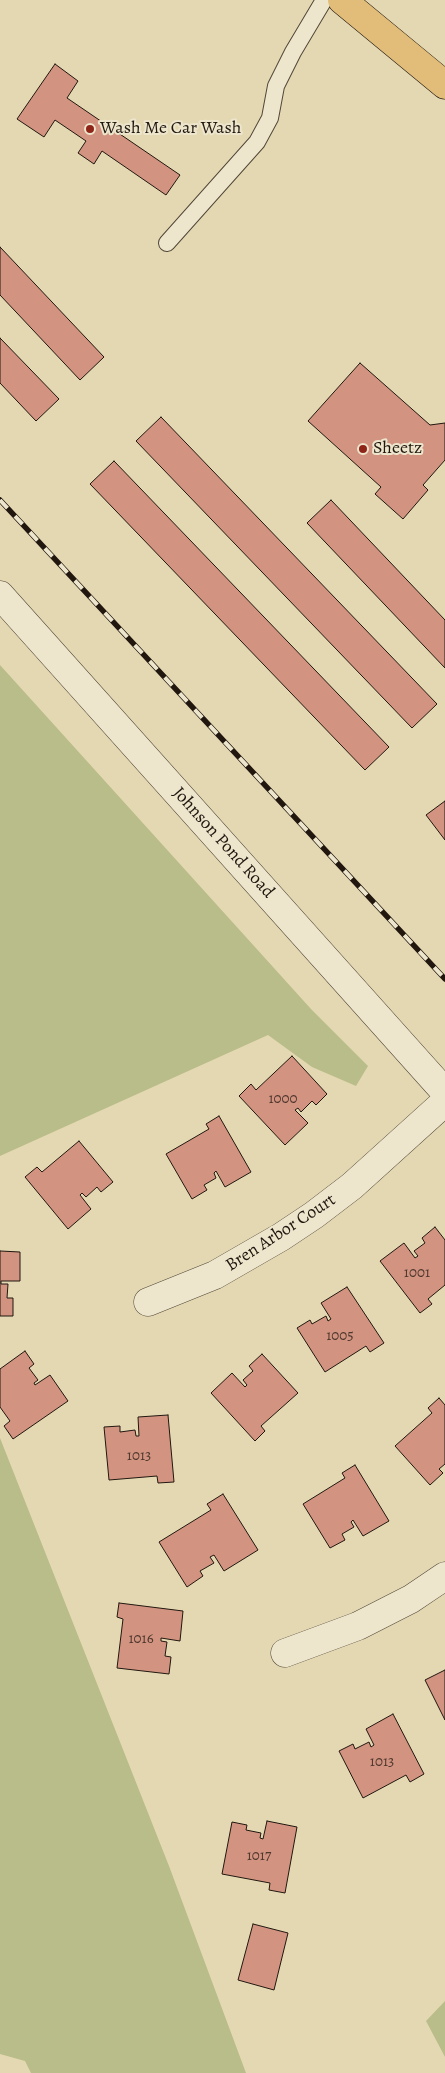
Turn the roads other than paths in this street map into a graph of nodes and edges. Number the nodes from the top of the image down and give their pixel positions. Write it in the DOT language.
graph roads {
  1 [pos="324,0"];
  2 [pos="342,0"];
  3 [pos="445,85"];
  4 [pos="167,243"];
  5 [pos="0,595"];
  6 [pos="445,1092"];
  7 [pos="445,1102"];
  8 [pos="148,1302"];
  9 [pos="445,1576"];
  10 [pos="285,1653"];
  1 -- 4 [label="lane"];
  2 -- 3 [label="highway"];
  5 -- 6 [label="street, Johnson Pond Road"];
  7 -- 8 [label="street, Bren Arbor Court"];
  9 -- 10 [label="street"];
}
